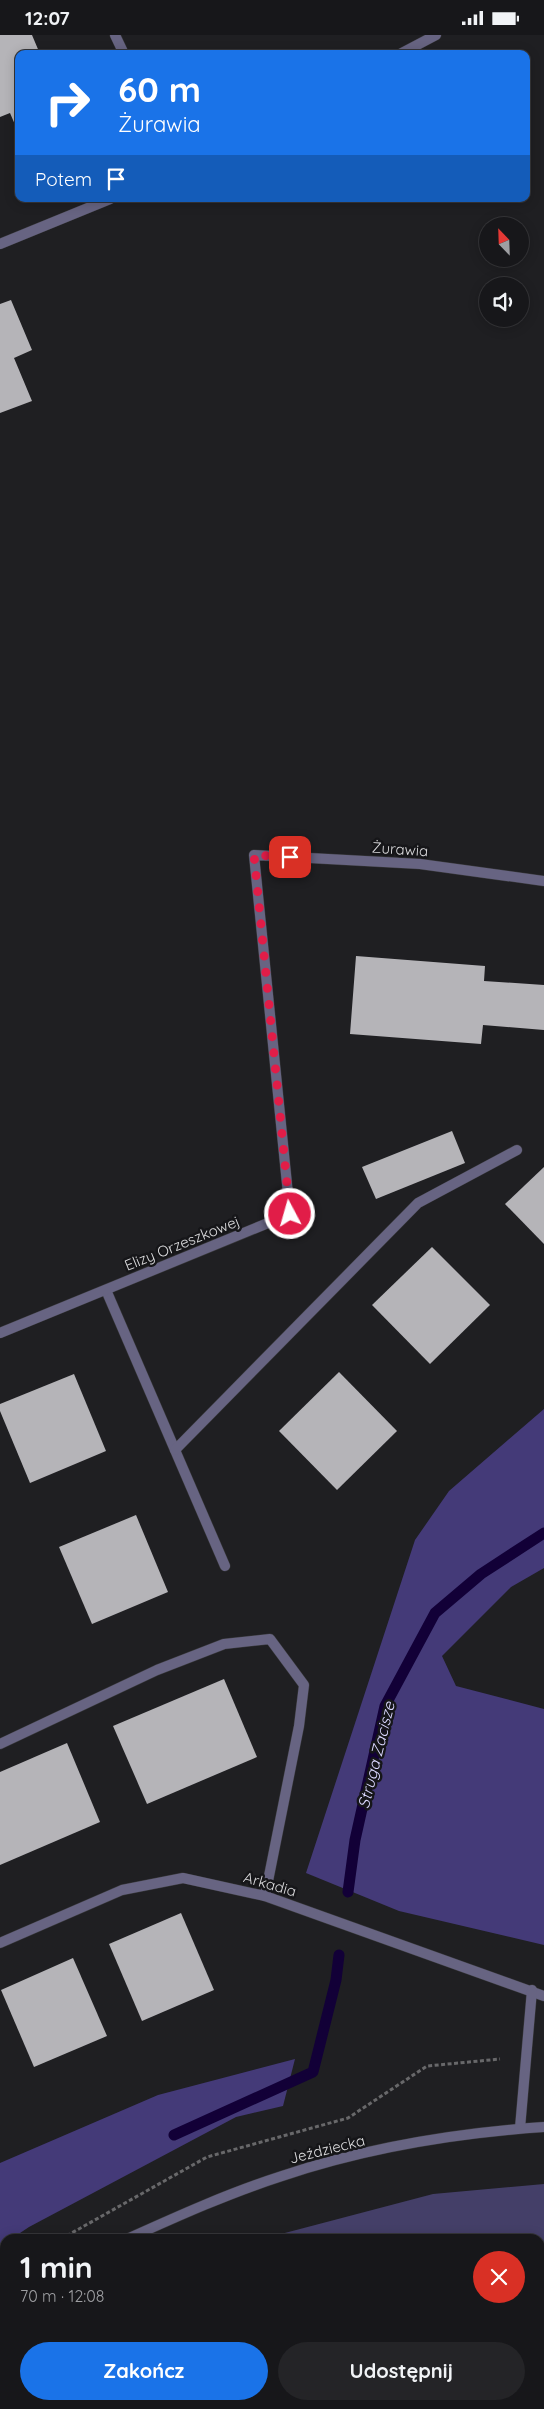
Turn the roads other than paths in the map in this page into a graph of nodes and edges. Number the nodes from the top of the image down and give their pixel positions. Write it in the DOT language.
graph roads {
  1 [pos="114,35"];
  2 [pos="436,35"];
  3 [pos="122,50"];
  4 [pos="408,50"];
  5 [pos="103,202"];
  6 [pos="0,244"];
  7 [pos="254,855"];
  8 [pos="544,881"];
  9 [pos="517,1151"];
  10 [pos="106,1290"];
  11 [pos="0,1333"];
  12 [pos="175,1450"];
  13 [pos="225,1566"];
  14 [pos="0,1744"];
  15 [pos="265,1896"];
  16 [pos="0,1943"];
  17 [pos="532,1990"];
  18 [pos="544,1996"];
  19 [pos="544,2127"];
  20 [pos="520,2128"];
  21 [pos="138,2234"];
  1 -- 3 [label="street"];
  2 -- 4 [label="street"];
  5 -- 6 [label="street"];
  7 -- 8 [label="street, Żurawia"];
  7 -- 10 [label="street, Elizy Orzeszkowej"];
  9 -- 12 [label="street"];
  10 -- 11 [label="street, Elizy Orzeszkowej"];
  10 -- 12 [label="street"];
  12 -- 13 [label="street"];
  14 -- 15 [label="street"];
  15 -- 16 [label="street, Arkadia"];
  15 -- 17 [label="street, Arkadia"];
  17 -- 18 [label="street, Arkadia"];
  17 -- 20 [label="street"];
  19 -- 20 [label="street, Jeździecka"];
  20 -- 21 [label="street, Jeździecka"];
}
